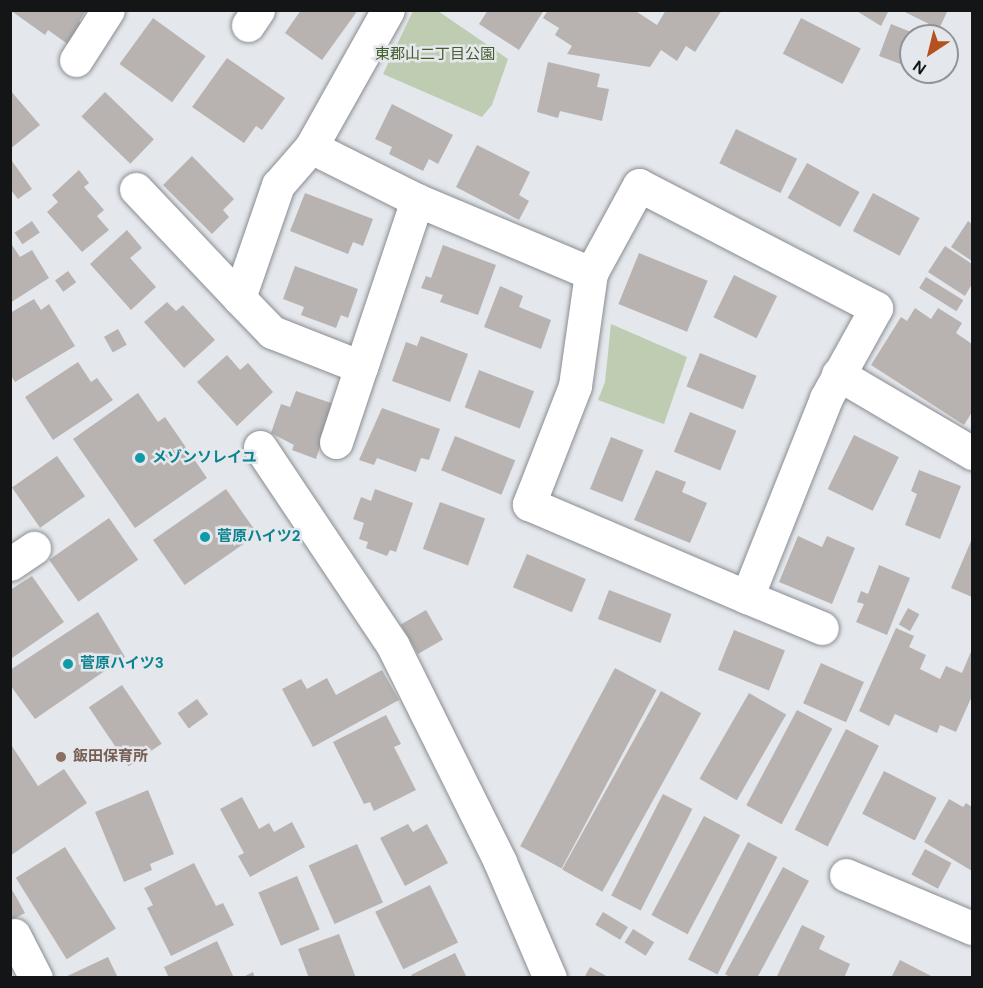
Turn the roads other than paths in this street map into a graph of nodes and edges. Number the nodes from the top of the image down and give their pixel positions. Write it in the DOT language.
graph roads {
  1 [pos="108,10"];
  2 [pos="388,10"];
  3 [pos="76,60"];
  4 [pos="311,147"];
  5 [pos="136,189"];
  6 [pos="417,200"];
  7 [pos="591,273"];
  8 [pos="239,298"];
  9 [pos="361,367"];
  10 [pos="838,374"];
  11 [pos="336,442"];
  12 [pos="260,447"];
  13 [pos="972,453"];
  14 [pos="747,597"];
  15 [pos="822,628"];
  16 [pos="846,875"];
  17 [pos="972,928"];
  18 [pos="14,935"];
  19 [pos="36,978"];
  20 [pos="550,978"];
  1 -- 3 [label="street"];
  2 -- 4 [label="street"];
  4 -- 6 [label="street"];
  4 -- 8 [label="street"];
  5 -- 8 [label="street"];
  6 -- 7 [label="street"];
  6 -- 9 [label="street"];
  7 -- 10 [label="street"];
  7 -- 14 [label="street"];
  8 -- 9 [label="street"];
  9 -- 11 [label="street"];
  10 -- 13 [label="street"];
  10 -- 14 [label="street"];
  12 -- 20 [label="street"];
  14 -- 15 [label="street"];
  16 -- 17 [label="street"];
  18 -- 19 [label="street"];
}
